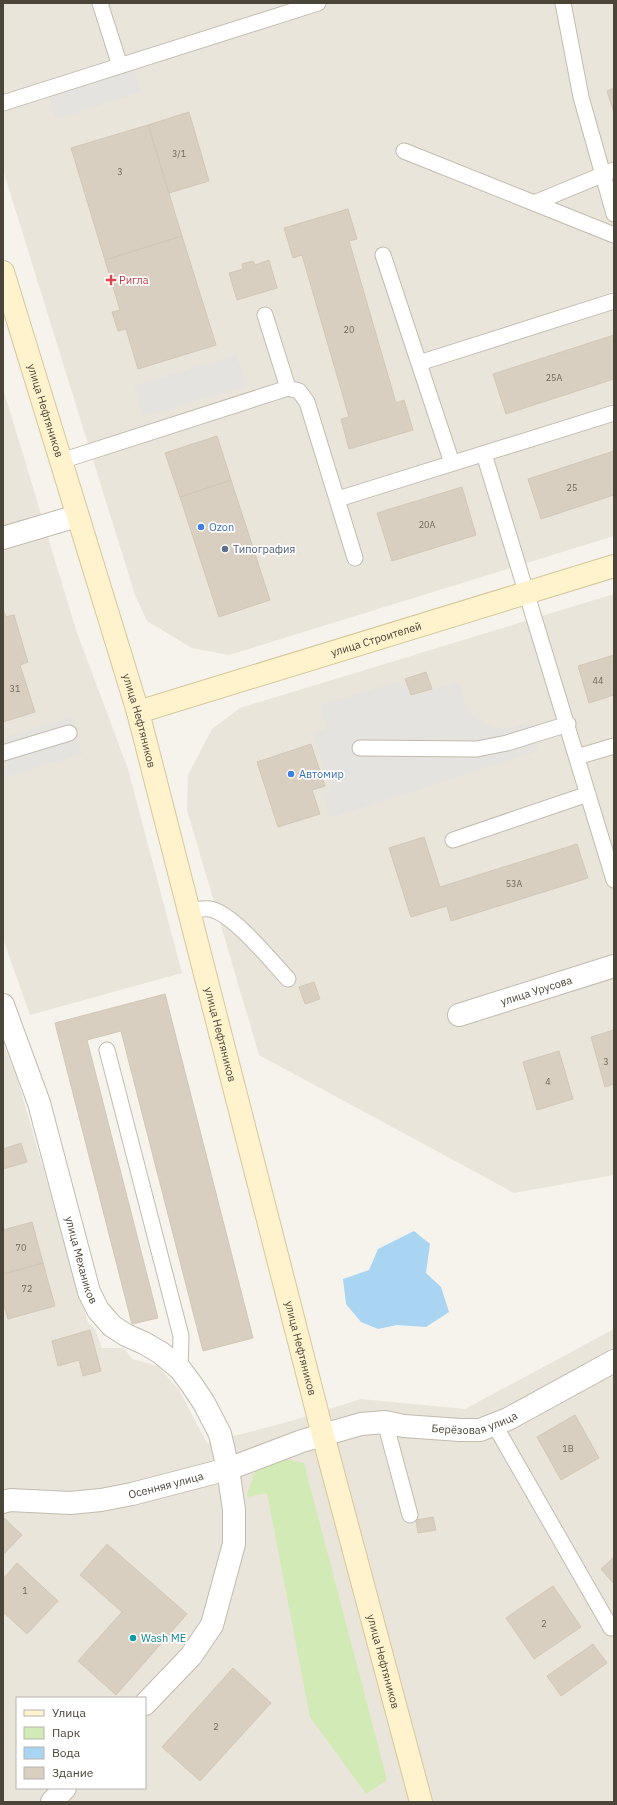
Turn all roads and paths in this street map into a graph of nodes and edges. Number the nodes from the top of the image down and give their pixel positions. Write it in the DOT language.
graph roads {
  1 [pos="100,3"];
  2 [pos="318,3"];
  3 [pos="563,3"];
  4 [pos="120,66"];
  5 [pos="3,102"];
  6 [pos="404,151"];
  7 [pos="608,172"];
  8 [pos="534,203"];
  9 [pos="614,214"];
  10 [pos="614,235"];
  11 [pos="383,255"];
  12 [pos="3,272"];
  13 [pos="614,301"];
  14 [pos="265,315"];
  15 [pos="419,363"];
  16 [pos="288,388"];
  17 [pos="614,413"];
  18 [pos="484,454"];
  19 [pos="61,461"];
  20 [pos="452,464"];
  21 [pos="338,499"];
  22 [pos="78,516"];
  23 [pos="3,538"];
  24 [pos="355,558"];
  25 [pos="614,566"];
  26 [pos="526,593"];
  27 [pos="138,712"];
  28 [pos="568,724"];
  29 [pos="69,733"];
  30 [pos="614,746"];
  31 [pos="360,748"];
  32 [pos="3,753"];
  33 [pos="577,757"];
  34 [pos="588,794"];
  35 [pos="453,840"];
  36 [pos="614,880"];
  37 [pos="188,910"];
  38 [pos="614,966"];
  39 [pos="288,979"];
  40 [pos="3,1005"];
  41 [pos="459,1015"];
  42 [pos="107,1050"];
  43 [pos="614,1361"];
  44 [pos="180,1369"];
  45 [pos="385,1422"];
  46 [pos="494,1424"];
  47 [pos="323,1435"];
  48 [pos="228,1469"];
  49 [pos="3,1502"];
  50 [pos="410,1515"];
  51 [pos="611,1628"];
  52 [pos="146,1703"];
  53 [pos="64,1789"];
  54 [pos="52,1802"];
  55 [pos="421,1802"];
  1 -- 4 [label="lane"];
  2 -- 4 [label="lane"];
  3 -- 7 [label="lane"];
  4 -- 5 [label="lane"];
  6 -- 8 [label="lane"];
  7 -- 8 [label="lane"];
  7 -- 9 [label="lane"];
  8 -- 10 [label="lane"];
  11 -- 15 [label="lane"];
  12 -- 19 [label="main road, улица Нефтяников"];
  13 -- 15 [label="lane"];
  14 -- 16 [label="lane"];
  15 -- 20 [label="lane"];
  16 -- 19 [label="lane"];
  16 -- 21 [label="lane"];
  17 -- 18 [label="lane"];
  18 -- 20 [label="lane"];
  18 -- 26 [label="lane"];
  19 -- 22 [label="main road, улица Нефтяников"];
  20 -- 21 [label="lane"];
  21 -- 24 [label="lane"];
  22 -- 23 [label="street"];
  22 -- 27 [label="main road, улица Нефтяников"];
  25 -- 26 [label="main road, улица Строителей"];
  26 -- 27 [label="main road, улица Строителей"];
  26 -- 28 [label="lane"];
  27 -- 37 [label="main road, улица Нефтяников"];
  28 -- 31 [label="lane"];
  28 -- 33 [label="lane"];
  29 -- 32 [label="lane"];
  30 -- 33 [label="lane"];
  33 -- 34 [label="lane"];
  34 -- 35 [label="lane"];
  34 -- 36 [label="lane"];
  37 -- 39 [label="lane"];
  37 -- 47 [label="main road, улица Нефтяников"];
  38 -- 41 [label="street, улица Урусова"];
  40 -- 44 [label="street, улица Механиков"];
  42 -- 44 [label="lane"];
  43 -- 46 [label="street, Берёзовая улица"];
  44 -- 48 [label="street, улица Механиков"];
  45 -- 46 [label="street, Берёзовая улица"];
  45 -- 47 [label="street, Берёзовая улица"];
  45 -- 50 [label="lane"];
  46 -- 51 [label="lane"];
  47 -- 48 [label="street, Осенняя улица"];
  47 -- 55 [label="main road, улица Нефтяников"];
  48 -- 49 [label="street, Осенняя улица"];
  48 -- 52 [label="street, улица Механиков"];
  53 -- 54 [label="street"];
}
